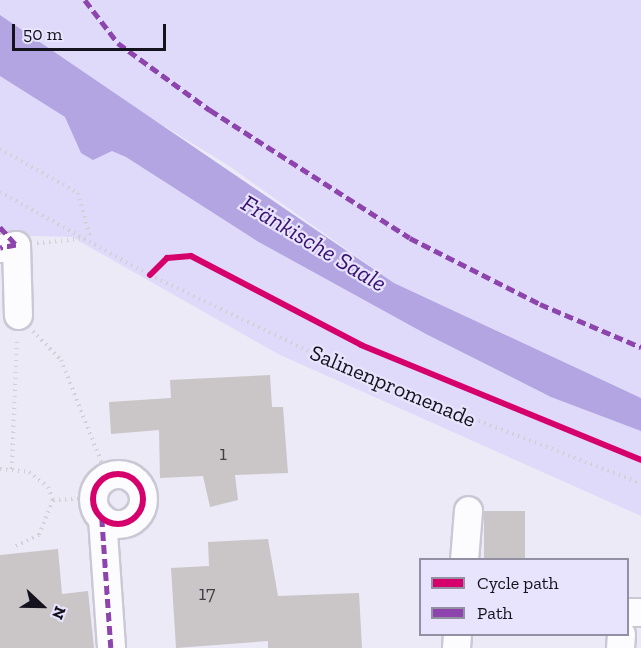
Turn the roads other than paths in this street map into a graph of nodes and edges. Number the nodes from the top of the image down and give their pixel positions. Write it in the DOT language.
graph roads {
  1 [pos="8,247"];
  2 [pos="18,315"];
  3 [pos="100,497"];
  4 [pos="468,510"];
  5 [pos="464,558"];
  6 [pos="111,648"];
  1 -- 2 [label="street"];
  3 -- 6 [label="street"];
  4 -- 5 [label="street"];
}
